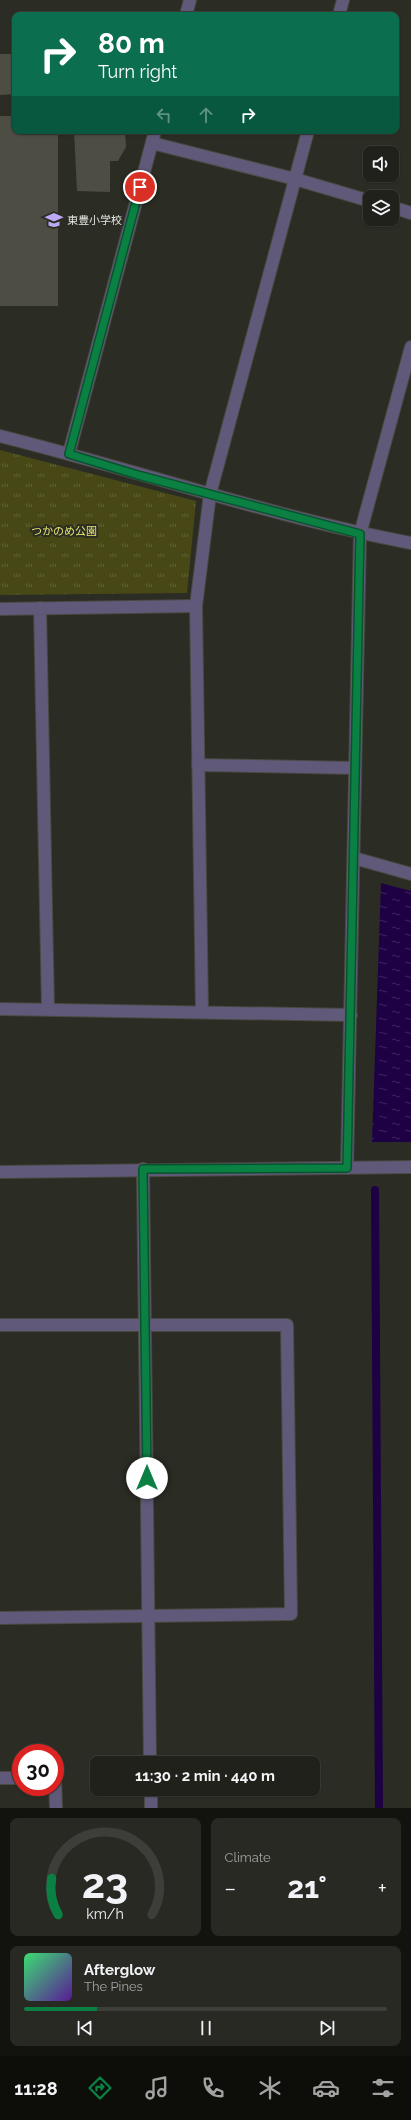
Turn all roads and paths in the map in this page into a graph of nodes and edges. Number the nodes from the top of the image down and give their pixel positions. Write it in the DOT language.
graph roads {
  1 [pos="190,0"];
  2 [pos="343,0"];
  3 [pos="187,12"];
  4 [pos="340,12"];
  5 [pos="154,134"];
  6 [pos="307,134"];
  7 [pos="152,143"];
  8 [pos="295,179"];
  9 [pos="363,199"];
  10 [pos="399,209"];
  11 [pos="411,213"];
  12 [pos="411,347"];
  13 [pos="0,436"];
  14 [pos="69,454"];
  15 [pos="210,494"];
  16 [pos="360,534"];
  17 [pos="411,543"];
  18 [pos="196,606"];
  19 [pos="40,608"];
  20 [pos="0,609"];
  21 [pos="198,765"];
  22 [pos="355,768"];
  23 [pos="354,858"];
  24 [pos="411,874"];
  25 [pos="48,1009"];
  26 [pos="0,1010"];
  27 [pos="202,1012"];
  28 [pos="350,1015"];
  29 [pos="411,1167"];
  30 [pos="347,1168"];
  31 [pos="143,1169"];
  32 [pos="0,1172"];
  33 [pos="0,1325"];
  34 [pos="146,1326"];
  35 [pos="148,1616"];
  36 [pos="0,1618"];
  37 [pos="150,1756"];
  38 [pos="0,1778"];
  39 [pos="12,1778"];
  40 [pos="56,1796"];
  41 [pos="151,1796"];
  42 [pos="56,1808"];
  43 [pos="151,1808"];
  1 -- 3 [label="street"];
  2 -- 4 [label="street"];
  5 -- 7 [label="street"];
  6 -- 8 [label="street"];
  7 -- 8 [label="street"];
  7 -- 14 [label="street"];
  8 -- 9 [label="street"];
  8 -- 15 [label="street"];
  10 -- 11 [label="street"];
  12 -- 16 [label="street"];
  13 -- 14 [label="street"];
  14 -- 15 [label="street"];
  15 -- 16 [label="street"];
  15 -- 18 [label="street"];
  16 -- 17 [label="street"];
  16 -- 22 [label="street"];
  18 -- 19 [label="street"];
  18 -- 21 [label="street"];
  19 -- 20 [label="street"];
  19 -- 25 [label="street"];
  21 -- 22 [label="street"];
  21 -- 27 [label="street"];
  22 -- 23 [label="street"];
  23 -- 24 [label="street"];
  23 -- 28 [label="street"];
  25 -- 26 [label="street"];
  25 -- 27 [label="street"];
  27 -- 28 [label="street"];
  28 -- 30 [label="street"];
  29 -- 30 [label="street"];
  30 -- 31 [label="street"];
  31 -- 32 [label="street"];
  31 -- 34 [label="street"];
  33 -- 34 [label="street"];
  34 -- 35 [label="street"];
  34 -- 35 [label="street"];
  35 -- 36 [label="street"];
  35 -- 37 [label="street"];
  38 -- 39 [label="street"];
  40 -- 42 [label="street"];
  41 -- 43 [label="street"];
}
